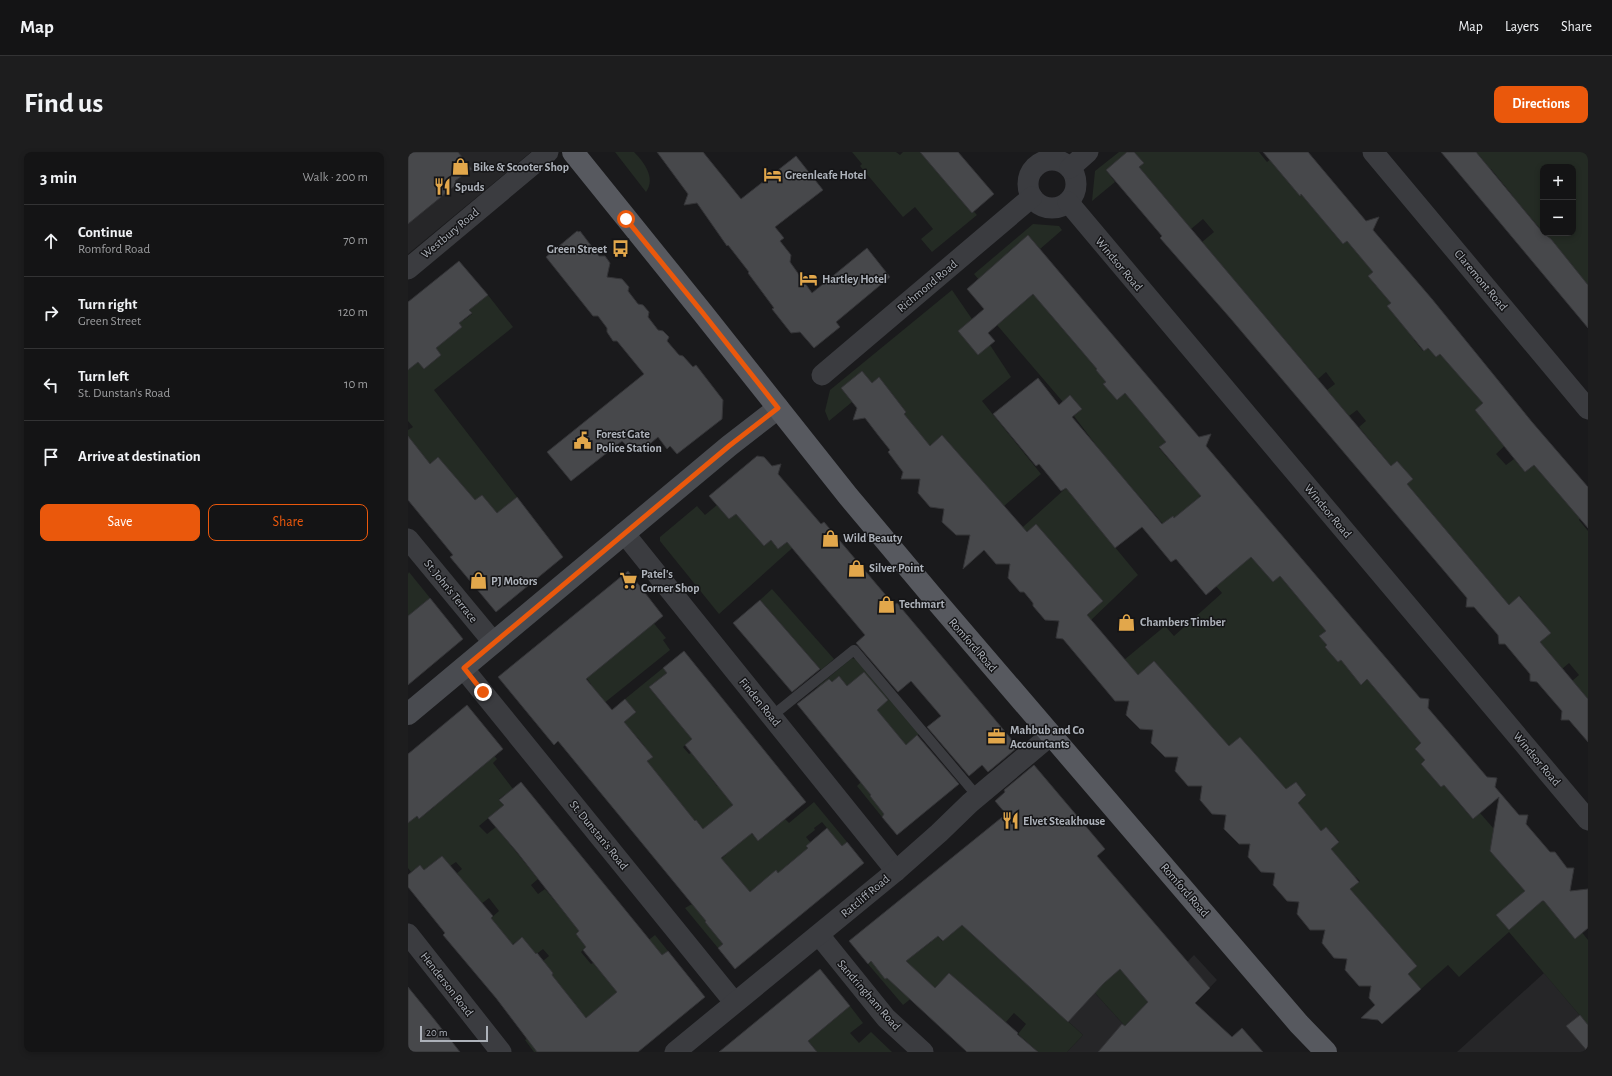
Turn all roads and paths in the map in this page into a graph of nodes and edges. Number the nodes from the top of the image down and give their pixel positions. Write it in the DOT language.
graph roads {
  1 [pos="548,152"];
  2 [pos="573,152"];
  3 [pos="1088,152"];
  4 [pos="1373,152"];
  5 [pos="1030,159"];
  6 [pos="1070,168"];
  7 [pos="1032,197"];
  8 [pos="1068,202"];
  9 [pos="408,269"];
  10 [pos="822,375"];
  11 [pos="778,408"];
  12 [pos="1588,409"];
  13 [pos="624,533"];
  14 [pos="408,539"];
  15 [pos="494,642"];
  16 [pos="464,668"];
  17 [pos="408,714"];
  18 [pos="772,716"];
  19 [pos="1051,735"];
  20 [pos="978,796"];
  21 [pos="1588,820"];
  22 [pos="896,871"];
  23 [pos="408,934"];
  24 [pos="819,935"];
  25 [pos="734,1002"];
  26 [pos="501,1052"];
  27 [pos="675,1052"];
  28 [pos="923,1052"];
  29 [pos="1326,1052"];
  1 -- 9 [label="street, Westbury Road"];
  2 -- 11 [label="main road, Romford Road"];
  3 -- 6 [label="street"];
  4 -- 12 [label="street, Claremont Road"];
  5 -- 6 [label="street"];
  5 -- 7 [label="street"];
  6 -- 8 [label="street"];
  7 -- 8 [label="street"];
  7 -- 10 [label="street, Richmond Road"];
  8 -- 21 [label="street, Windsor Road"];
  11 -- 13 [label="main road"];
  11 -- 19 [label="main road, Romford Road"];
  13 -- 15 [label="main road"];
  13 -- 18 [label="street, Finden Road"];
  14 -- 15 [label="street, St. John's Terrace"];
  15 -- 16 [label="main road"];
  16 -- 17 [label="main road"];
  16 -- 25 [label="street, St. Dunstan's Road"];
  18 -- 20 [label="lane"];
  18 -- 22 [label="street, Finden Road"];
  19 -- 20 [label="street, Ratcliff Road"];
  19 -- 29 [label="main road, Romford Road"];
  20 -- 22 [label="street, Ratcliff Road"];
  22 -- 24 [label="street, Ratcliff Road"];
  23 -- 26 [label="street, Henderson Road"];
  24 -- 25 [label="street, Ratcliff Road"];
  24 -- 28 [label="street, Sandringham Road"];
  25 -- 27 [label="street, Ratcliff Road"];
}
